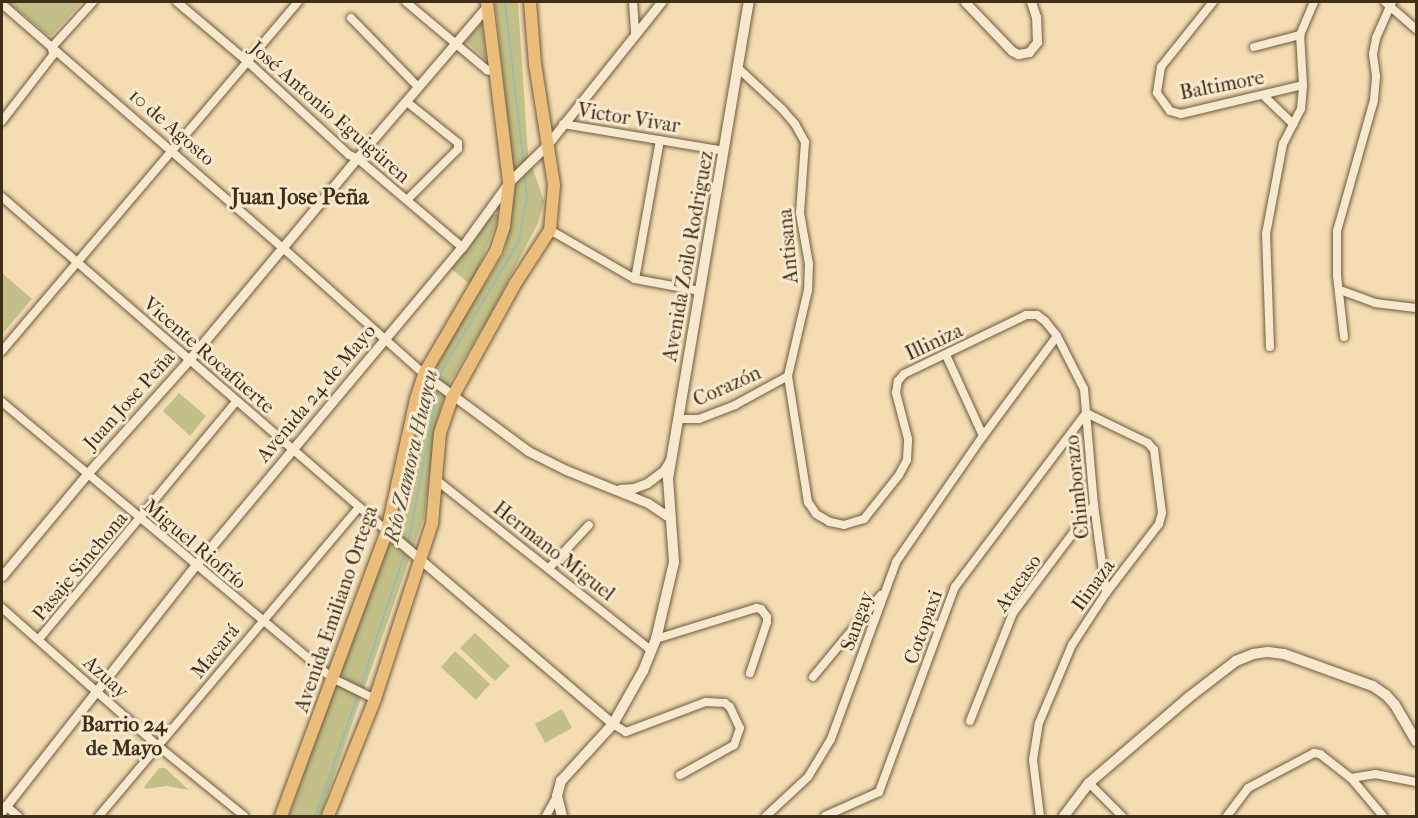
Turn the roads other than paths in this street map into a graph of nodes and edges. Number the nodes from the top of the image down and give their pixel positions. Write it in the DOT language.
graph roads {
  1 [pos="93,2"];
  2 [pos="177,2"];
  3 [pos="298,2"];
  4 [pos="406,2"];
  5 [pos="530,2"];
  6 [pos="633,2"];
  7 [pos="661,2"];
  8 [pos="749,2"];
  9 [pos="965,2"];
  10 [pos="1030,2"];
  11 [pos="1213,2"];
  12 [pos="1314,2"];
  13 [pos="489,3"];
  14 [pos="1389,3"];
  15 [pos="2,4"];
  16 [pos="351,18"];
  17 [pos="1416,29"];
  18 [pos="635,33"];
  19 [pos="1300,35"];
  20 [pos="456,44"];
  21 [pos="52,47"];
  22 [pos="1254,47"];
  23 [pos="248,62"];
  24 [pos="738,68"];
  25 [pos="497,73"];
  26 [pos="1303,85"];
  27 [pos="418,87"];
  28 [pos="1263,95"];
  29 [pos="406,102"];
  30 [pos="2,121"];
  31 [pos="563,124"];
  32 [pos="1293,124"];
  33 [pos="660,140"];
  34 [pos="547,145"];
  35 [pos="724,151"];
  36 [pos="172,152"];
  37 [pos="357,158"];
  38 [pos="509,182"];
  39 [pos="2,197"];
  40 [pos="406,201"];
  41 [pos="550,230"];
  42 [pos="462,247"];
  43 [pos="283,248"];
  44 [pos="77,262"];
  45 [pos="635,279"];
  46 [pos="1340,290"];
  47 [pos="700,291"];
  48 [pos="1416,308"];
  49 [pos="1057,336"];
  50 [pos="1344,337"];
  51 [pos="384,340"];
  52 [pos="1270,347"];
  53 [pos="2,351"];
  54 [pos="945,355"];
  55 [pos="188,361"];
  56 [pos="424,374"];
  57 [pos="788,376"];
  58 [pos="453,396"];
  59 [pos="2,402"];
  60 [pos="236,402"];
  61 [pos="1086,413"];
  62 [pos="678,419"];
  63 [pos="983,436"];
  64 [pos="290,450"];
  65 [pos="672,456"];
  66 [pos="87,474"];
  67 [pos="435,479"];
  68 [pos="618,489"];
  69 [pos="1094,505"];
  70 [pos="358,508"];
  71 [pos="816,514"];
  72 [pos="669,517"];
  73 [pos="141,519"];
  74 [pos="589,525"];
  75 [pos="387,531"];
  76 [pos="421,561"];
  77 [pos="195,566"];
  78 [pos="550,567"];
  79 [pos="2,576"];
  80 [pos="886,589"];
  81 [pos="1106,593"];
  82 [pos="2,608"];
  83 [pos="261,621"];
  84 [pos="39,639"];
  85 [pos="653,645"];
  86 [pos="750,673"];
  87 [pos="813,677"];
  88 [pos="335,680"];
  89 [pos="95,690"];
  90 [pos="372,698"];
  91 [pos="970,721"];
  92 [pos="613,724"];
  93 [pos="1416,741"];
  94 [pos="158,746"];
  95 [pos="680,775"];
  96 [pos="1351,778"];
  97 [pos="1416,782"];
  98 [pos="1089,783"];
  99 [pos="557,796"];
  100 [pos="3,806"];
  101 [pos="1068,814"];
  102 [pos="18,816"];
  103 [pos="99,816"];
  104 [pos="244,816"];
  105 [pos="280,816"];
  106 [pos="328,816"];
  107 [pos="546,816"];
  108 [pos="562,816"];
  109 [pos="766,816"];
  110 [pos="825,816"];
  111 [pos="1040,816"];
  112 [pos="1122,816"];
  113 [pos="1227,816"];
  114 [pos="1383,816"];
  1 -- 21 [label="street"];
  2 -- 23 [label="street, José Antonio Eguigüren"];
  3 -- 23 [label="street"];
  4 -- 20 [label="street"];
  5 -- 34 [label="main road"];
  6 -- 18 [label="street"];
  7 -- 18 [label="street, Avenida 24 de Mayo"];
  8 -- 24 [label="main road, Avenida Zoilo Rodriguez"];
  9 -- 10 [label="street"];
  11 -- 28 [label="street, Baltimore"];
  12 -- 19 [label="street"];
  13 -- 20 [label="street, Juan Jose Peña"];
  13 -- 25 [label="main road, Avenida Emiliano Ortega"];
  14 -- 17 [label="street"];
  14 -- 46 [label="street"];
  15 -- 21 [label="street, 10 de Agosto"];
  16 -- 27 [label="street"];
  18 -- 31 [label="street, Avenida 24 de Mayo"];
  19 -- 22 [label="street"];
  19 -- 26 [label="street"];
  20 -- 25 [label="street"];
  20 -- 27 [label="street, Juan Jose Peña"];
  21 -- 30 [label="street"];
  21 -- 36 [label="street, 10 de Agosto"];
  23 -- 36 [label="street"];
  23 -- 37 [label="street, José Antonio Eguigüren"];
  24 -- 35 [label="main road, Avenida Zoilo Rodriguez"];
  24 -- 57 [label="street, Antisana"];
  25 -- 38 [label="main road, Avenida Emiliano Ortega"];
  26 -- 28 [label="street, Baltimore"];
  26 -- 32 [label="street"];
  27 -- 29 [label="street, Juan Jose Peña"];
  28 -- 32 [label="street"];
  29 -- 37 [label="street, Juan Jose Peña"];
  29 -- 40 [label="street"];
  31 -- 33 [label="street, Victor Vivar"];
  31 -- 34 [label="street, Avenida 24 de Mayo"];
  32 -- 52 [label="street"];
  33 -- 35 [label="street, Victor Vivar"];
  33 -- 45 [label="street"];
  34 -- 38 [label="street, Avenida 24 de Mayo"];
  34 -- 41 [label="main road"];
  35 -- 47 [label="main road, Avenida Zoilo Rodriguez"];
  36 -- 43 [label="street, 10 de Agosto"];
  36 -- 44 [label="street"];
  37 -- 40 [label="street, José Antonio Eguigüren"];
  37 -- 43 [label="street, Juan Jose Peña"];
  38 -- 42 [label="street, Avenida 24 de Mayo"];
  38 -- 56 [label="main road, Avenida Emiliano Ortega"];
  39 -- 44 [label="street, Vicente Rocafuerte"];
  40 -- 42 [label="street, José Antonio Eguigüren"];
  41 -- 45 [label="street"];
  41 -- 58 [label="main road"];
  42 -- 51 [label="street, Avenida 24 de Mayo"];
  43 -- 51 [label="street, 10 de Agosto"];
  43 -- 55 [label="street, Juan Jose Peña"];
  44 -- 53 [label="street"];
  44 -- 55 [label="street, Vicente Rocafuerte"];
  45 -- 47 [label="street"];
  46 -- 48 [label="street"];
  46 -- 50 [label="street"];
  47 -- 62 [label="main road, Avenida Zoilo Rodriguez"];
  49 -- 54 [label="street, Illiniza"];
  49 -- 61 [label="street, Illiniza"];
  49 -- 63 [label="street, Sangay"];
  51 -- 56 [label="street, 10 de Agosto"];
  51 -- 64 [label="street, Avenida 24 de Mayo"];
  54 -- 63 [label="street"];
  54 -- 71 [label="street, Illiniza"];
  55 -- 60 [label="street, Vicente Rocafuerte"];
  55 -- 66 [label="street, Juan Jose Peña"];
  56 -- 58 [label="street"];
  56 -- 75 [label="main road, Avenida Emiliano Ortega"];
  57 -- 62 [label="street, Corazón"];
  57 -- 71 [label="street, Antisana"];
  58 -- 67 [label="main road"];
  58 -- 68 [label="street"];
  59 -- 66 [label="street, Miguel Riofrío"];
  60 -- 64 [label="street, Vicente Rocafuerte"];
  60 -- 73 [label="street, Pasaje Sinchona"];
  61 -- 69 [label="street, Chimborazo"];
  61 -- 81 [label="street, Ilinaza"];
  61 -- 110 [label="street, Cotopaxi"];
  62 -- 65 [label="main road, Avenida Zoilo Rodriguez"];
  63 -- 80 [label="street, Sangay"];
  64 -- 70 [label="street, Vicente Rocafuerte"];
  64 -- 77 [label="street, Avenida 24 de Mayo"];
  65 -- 68 [label="street"];
  65 -- 72 [label="main road, Avenida Zoilo Rodriguez"];
  66 -- 73 [label="street, Miguel Riofrío"];
  66 -- 79 [label="street, Juan Jose Peña"];
  67 -- 76 [label="main road"];
  67 -- 78 [label="street, Hermano Miguel"];
  68 -- 72 [label="street"];
  69 -- 81 [label="street, Chimborazo"];
  69 -- 91 [label="street, Atacaso"];
  70 -- 75 [label="street, Vicente Rocafuerte"];
  70 -- 83 [label="street, Macará"];
  72 -- 85 [label="main road, Avenida Zoilo Rodriguez"];
  73 -- 77 [label="street, Miguel Riofrío"];
  73 -- 84 [label="street, Pasaje Sinchona"];
  74 -- 78 [label="street"];
  75 -- 76 [label="street, Vicente Rocafuerte"];
  75 -- 88 [label="main road, Avenida Emiliano Ortega"];
  76 -- 90 [label="main road"];
  76 -- 92 [label="street, Vicente Rocafuerte"];
  77 -- 83 [label="street, Miguel Riofrío"];
  77 -- 89 [label="street, Avenida 24 de Mayo"];
  78 -- 85 [label="street, Hermano Miguel"];
  80 -- 87 [label="street"];
  80 -- 109 [label="street, Sangay"];
  81 -- 111 [label="street, Ilinaza"];
  82 -- 84 [label="street, Azuay"];
  83 -- 88 [label="street, Miguel Riofrío"];
  83 -- 94 [label="street, Macará"];
  84 -- 89 [label="street, Azuay"];
  85 -- 86 [label="street"];
  85 -- 92 [label="main road, Avenida Zoilo Rodriguez"];
  88 -- 90 [label="street, Miguel Riofrío"];
  88 -- 105 [label="main road, Avenida Emiliano Ortega"];
  89 -- 94 [label="street, Azuay"];
  89 -- 100 [label="street, Avenida 24 de Mayo"];
  90 -- 106 [label="main road"];
  92 -- 95 [label="street"];
  92 -- 99 [label="main road, Avenida Zoilo Rodriguez"];
  93 -- 98 [label="main road"];
  94 -- 103 [label="street, Macará"];
  94 -- 104 [label="street, Azuay"];
  96 -- 97 [label="street"];
  96 -- 113 [label="street"];
  96 -- 114 [label="street"];
  98 -- 101 [label="main road"];
  98 -- 112 [label="street"];
  99 -- 107 [label="street"];
  99 -- 108 [label="main road"];
  100 -- 102 [label="street"];
}
